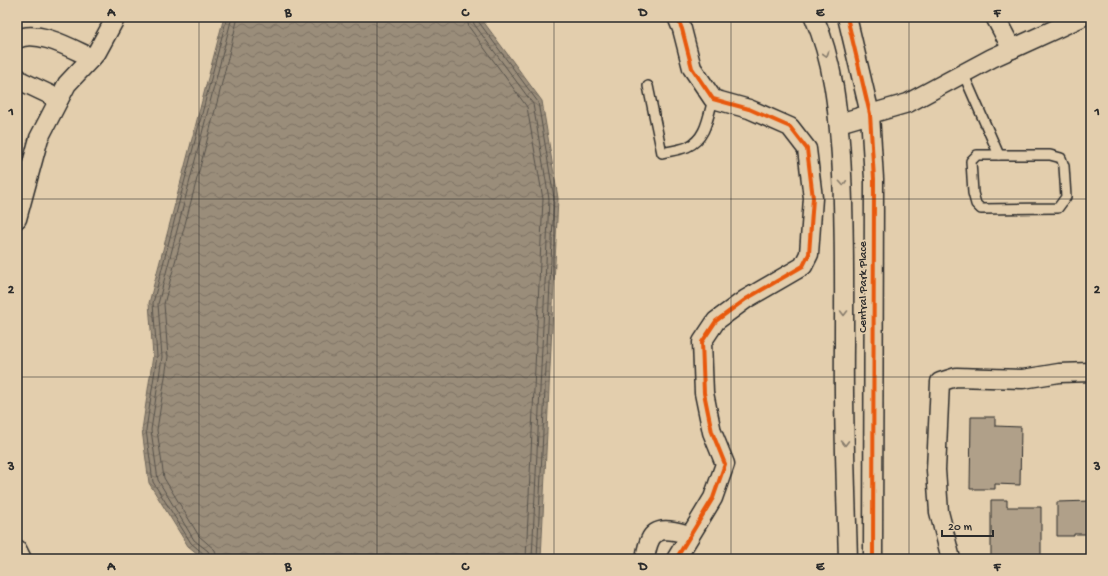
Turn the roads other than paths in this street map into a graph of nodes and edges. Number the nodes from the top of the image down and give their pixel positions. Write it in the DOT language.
graph roads {
  1 [pos="116,17"];
  2 [pos="677,17"];
  3 [pos="814,17"];
  4 [pos="847,17"];
  5 [pos="995,17"];
  6 [pos="1082,17"];
  7 [pos="17,38"];
  8 [pos="1012,49"];
  9 [pos="92,58"];
  10 [pos="963,73"];
  11 [pos="17,77"];
  12 [pos="648,86"];
  13 [pos="59,99"];
  14 [pos="713,99"];
  15 [pos="870,114"];
  16 [pos="839,123"];
  17 [pos="999,155"];
  18 [pos="17,219"];
  19 [pos="1091,372"];
  20 [pos="690,535"];
  21 [pos="17,549"];
  22 [pos="22,559"];
  23 [pos="645,559"];
  24 [pos="676,559"];
  25 [pos="848,559"];
  26 [pos="872,559"];
  27 [pos="951,559"];
  1 -- 9 [label="street"];
  2 -- 14 [label="street"];
  3 -- 16 [label="street, Central Park Place, one-way"];
  4 -- 15 [label="street, Central Park Place"];
  5 -- 8 [label="street"];
  6 -- 8 [label="street"];
  7 -- 9 [label="street"];
  8 -- 10 [label="street"];
  9 -- 13 [label="street"];
  10 -- 15 [label="street"];
  10 -- 17 [label="lane"];
  11 -- 13 [label="street"];
  12 -- 14 [label="lane"];
  13 -- 18 [label="street"];
  14 -- 20 [label="street"];
  15 -- 16 [label="street"];
  15 -- 26 [label="street, Central Park Place"];
  16 -- 25 [label="street, Central Park Place, one-way"];
  17 -- 17 [label="lane"];
  19 -- 27 [label="street"];
  20 -- 23 [label="street"];
  20 -- 24 [label="street"];
  21 -- 22 [label="street"];
}
